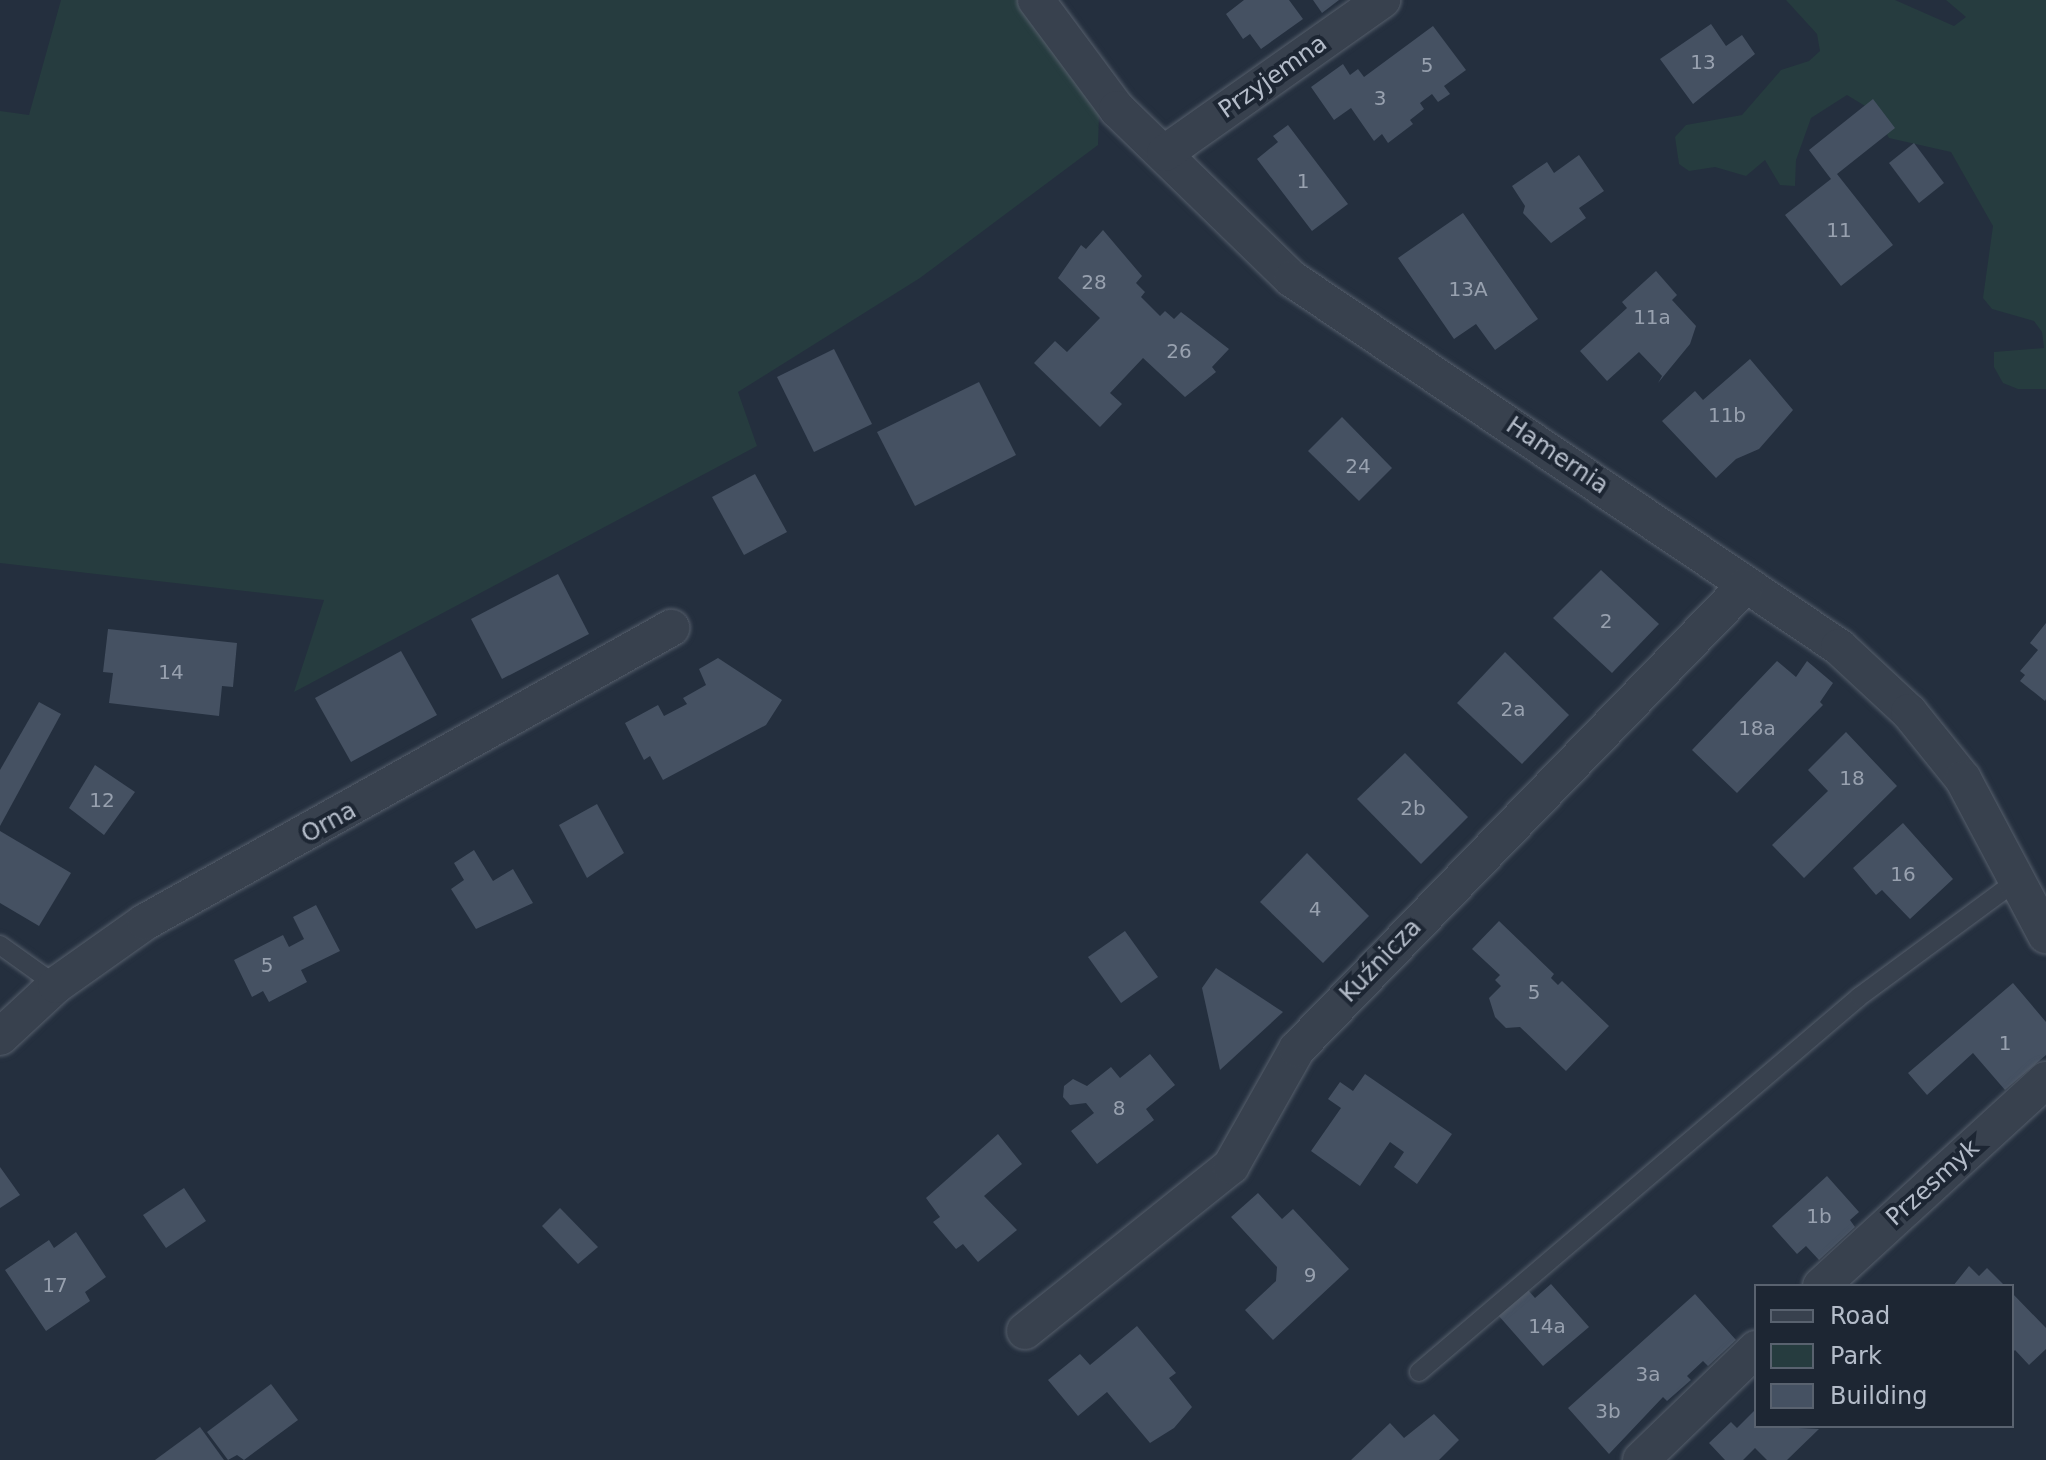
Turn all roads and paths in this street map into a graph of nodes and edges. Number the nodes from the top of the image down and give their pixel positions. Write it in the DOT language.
graph roads {
  1 [pos="1036,0"];
  2 [pos="1382,0"];
  3 [pos="1165,153"];
  4 [pos="1744,587"];
  5 [pos="671,628"];
  6 [pos="2019,879"];
  7 [pos="2046,935"];
  8 [pos="0,945"];
  9 [pos="56,985"];
  10 [pos="0,1037"];
  11 [pos="2046,1080"];
  12 [pos="1823,1284"];
  13 [pos="1025,1331"];
  14 [pos="1754,1351"];
  15 [pos="1419,1372"];
  16 [pos="1641,1460"];
  1 -- 3 [label="street, Hamernia"];
  2 -- 3 [label="street, Przyjemna"];
  3 -- 4 [label="street, Hamernia"];
  4 -- 6 [label="street, Hamernia"];
  4 -- 13 [label="street, Kuźnicza"];
  5 -- 9 [label="street, Orna"];
  6 -- 7 [label="street, Hamernia"];
  6 -- 15 [label="lane"];
  8 -- 9 [label="lane"];
  9 -- 10 [label="street, Orna"];
  11 -- 12 [label="street, Przesmyk"];
  14 -- 16 [label="street"];
}
